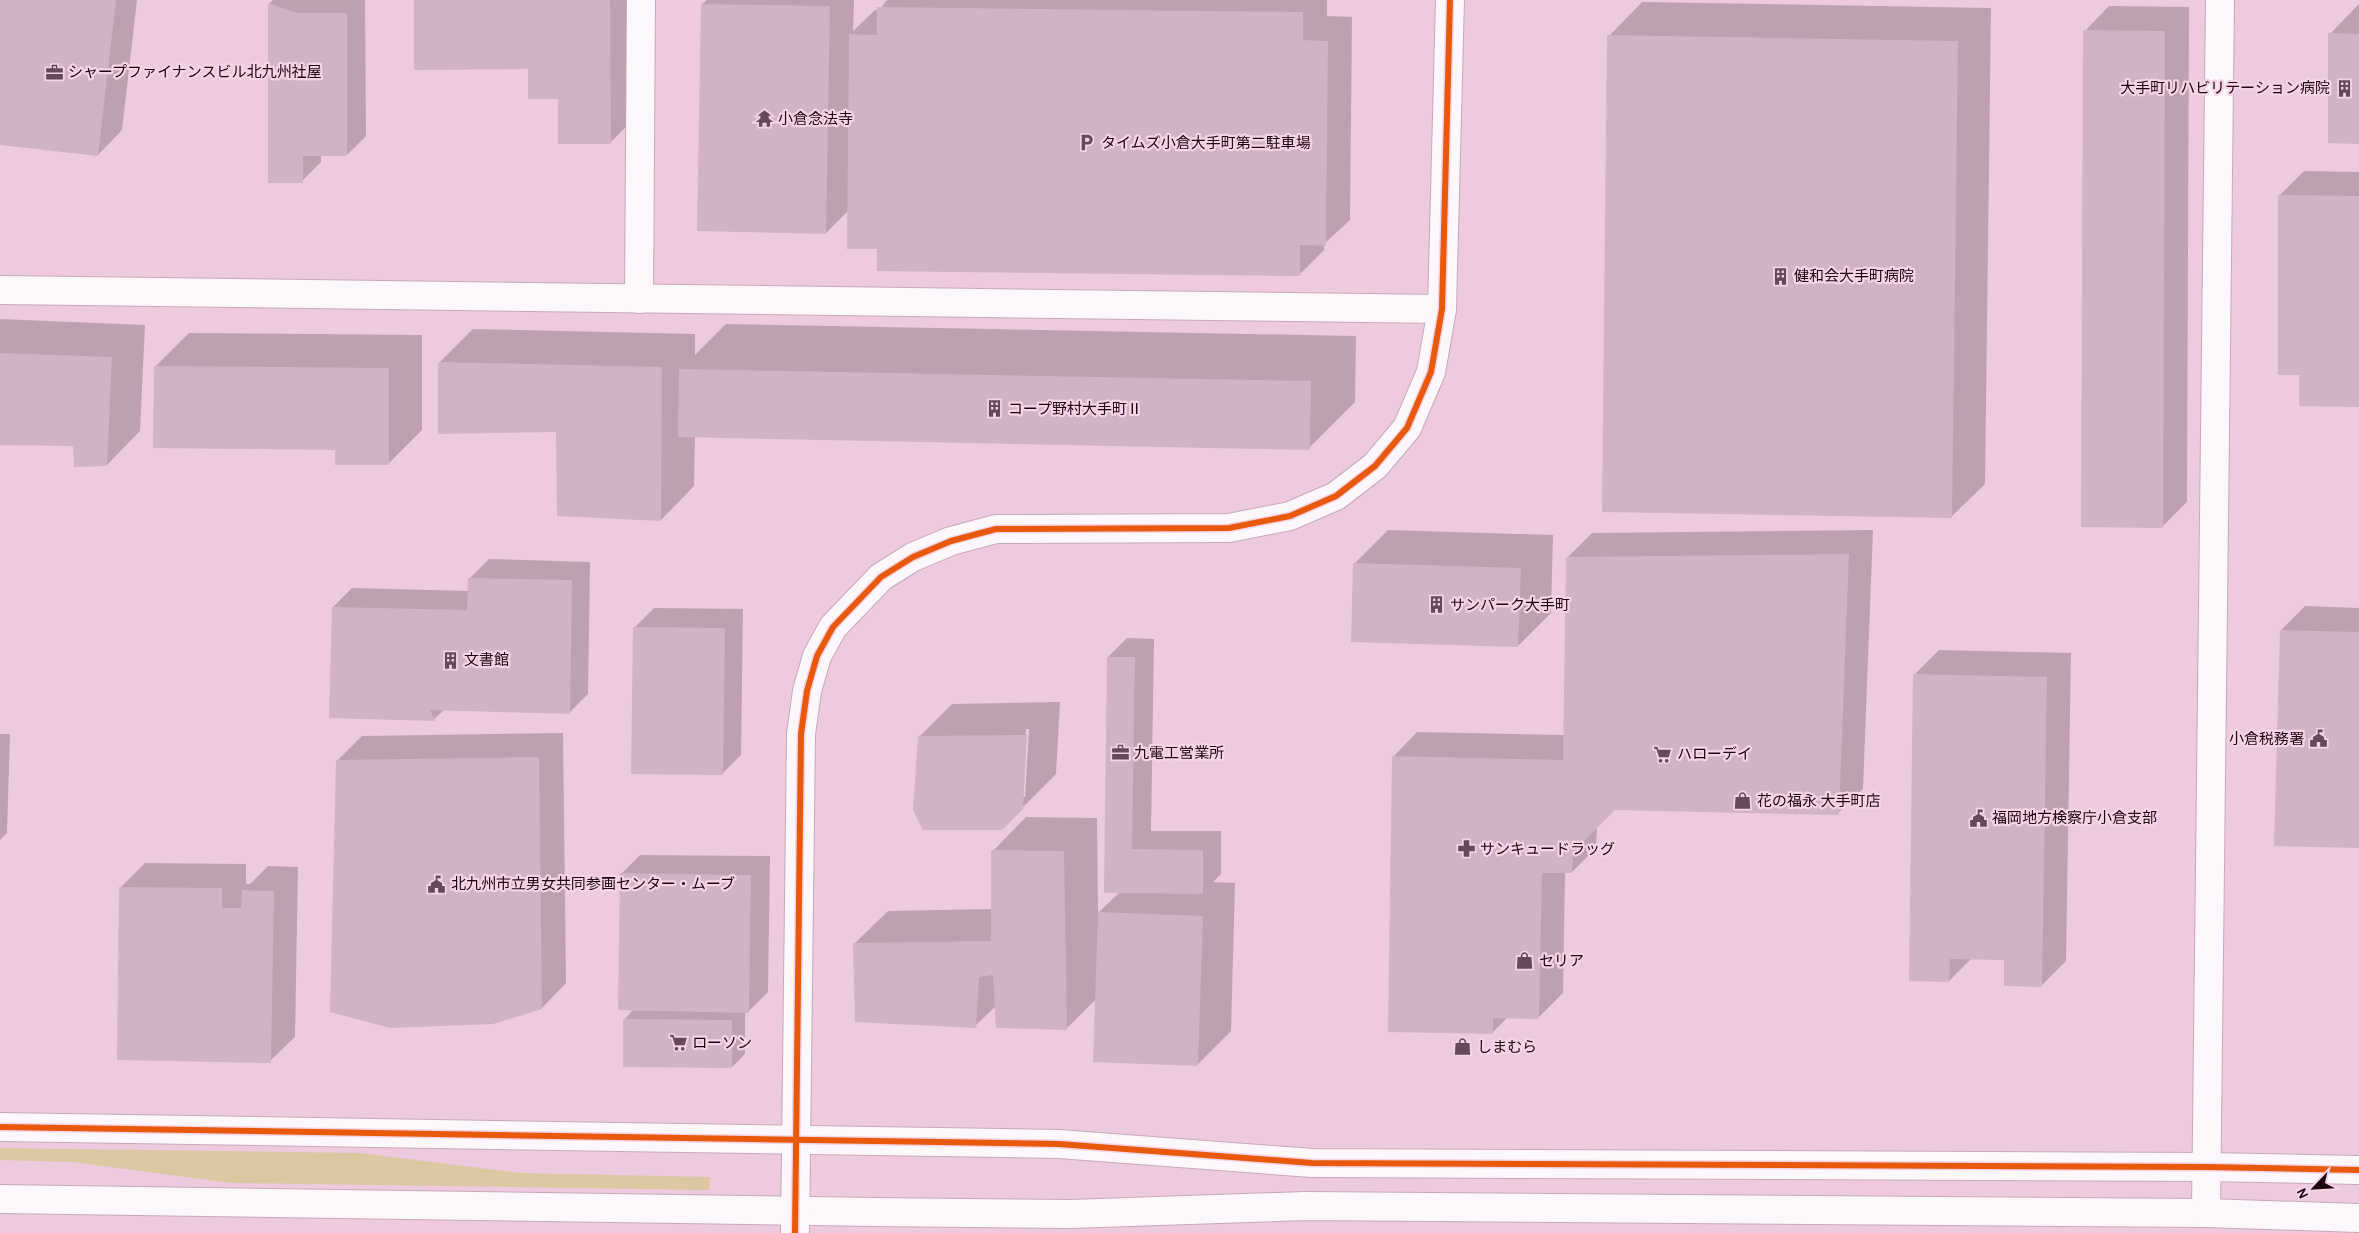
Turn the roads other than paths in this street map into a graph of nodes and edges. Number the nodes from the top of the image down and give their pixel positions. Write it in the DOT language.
graph roads {
  1 [pos="641,0"];
  2 [pos="1450,0"];
  3 [pos="2220,0"];
  4 [pos="0,290"];
  5 [pos="639,300"];
  6 [pos="1442,309"];
  7 [pos="0,1127"];
  8 [pos="796,1141"];
  9 [pos="2206,1166"];
  10 [pos="2359,1170"];
  11 [pos="0,1199"];
  12 [pos="2206,1213"];
  13 [pos="2359,1218"];
  14 [pos="795,1222"];
  1 -- 5 [label="street"];
  2 -- 6 [label="street"];
  3 -- 9 [label="street"];
  4 -- 5 [label="street"];
  5 -- 6 [label="street"];
  6 -- 8 [label="street"];
  7 -- 8 [label="street"];
  8 -- 9 [label="street"];
  8 -- 14 [label="street"];
  9 -- 10 [label="street"];
  9 -- 12 [label="street"];
  11 -- 14 [label="street"];
  12 -- 13 [label="street"];
  12 -- 14 [label="street"];
}
